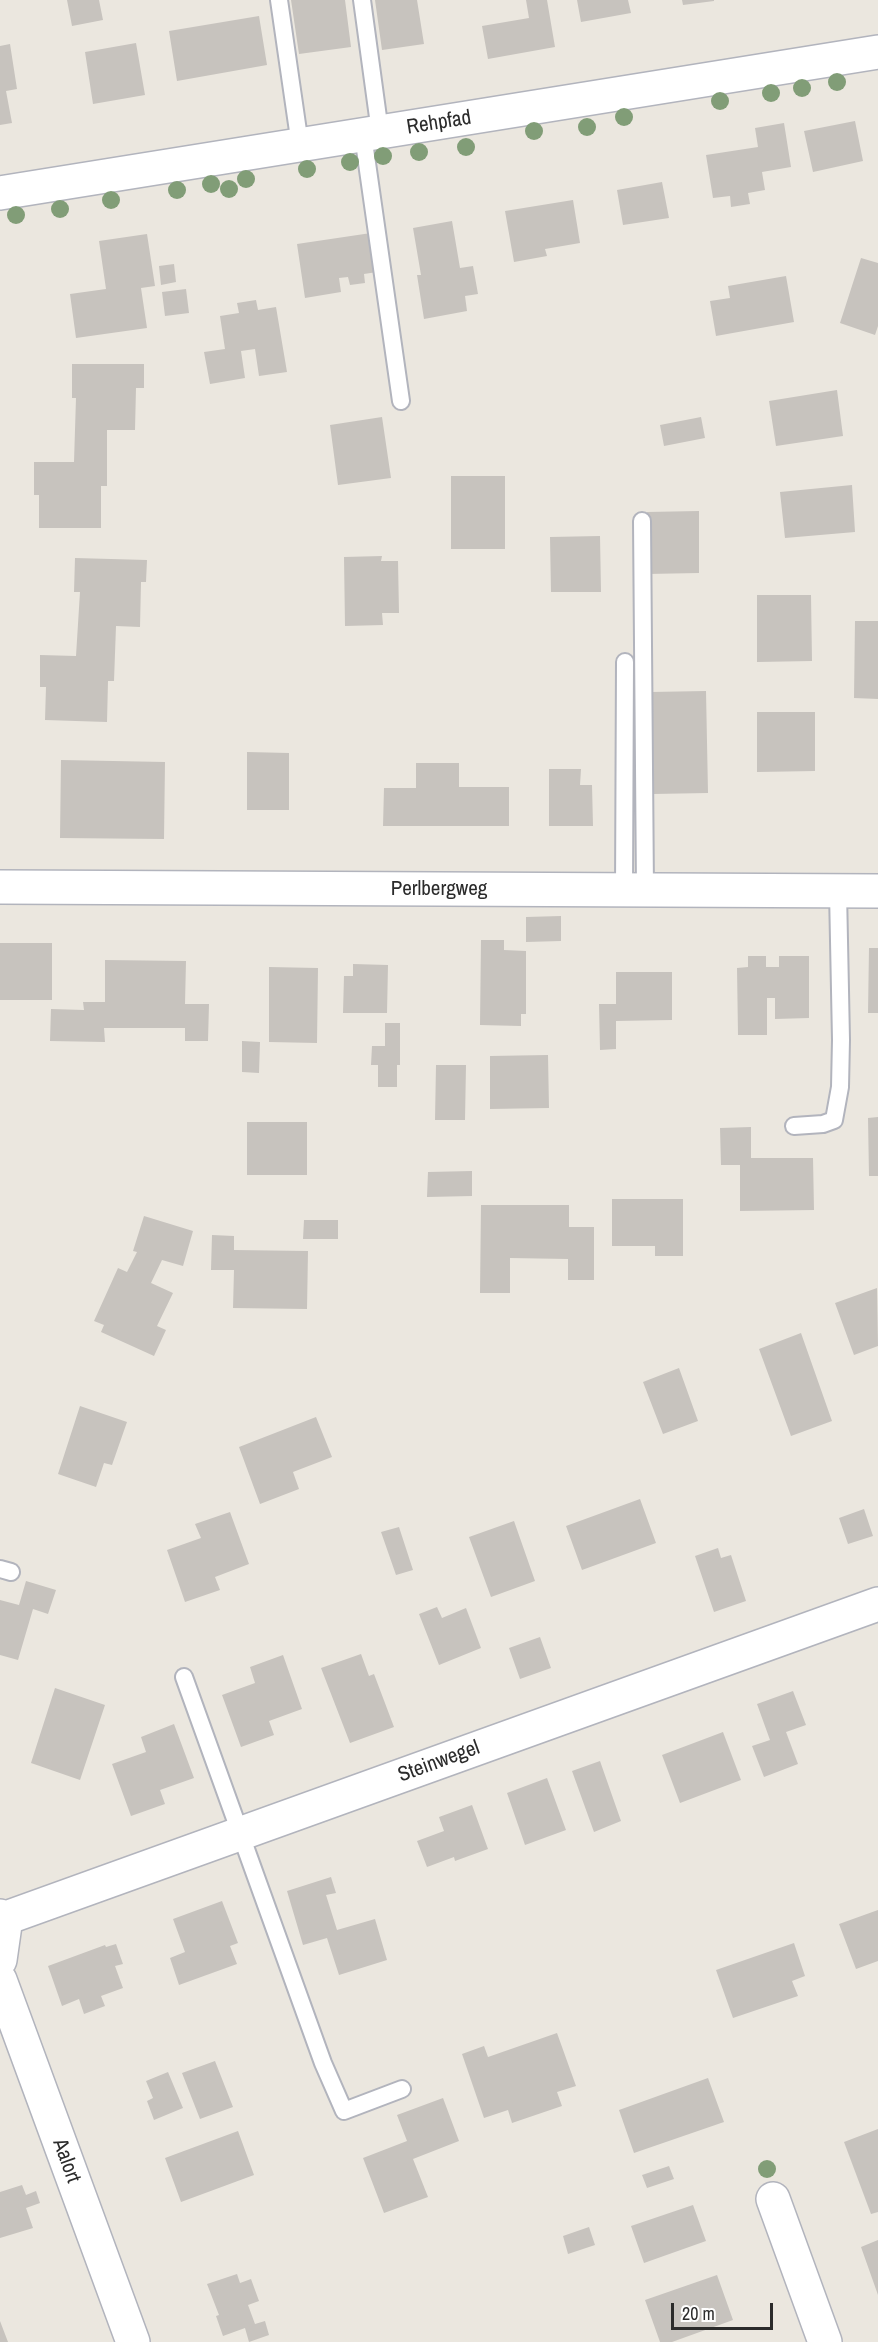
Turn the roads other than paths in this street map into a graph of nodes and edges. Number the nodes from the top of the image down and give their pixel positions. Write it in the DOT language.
graph roads {
  1 [pos="279,0"];
  2 [pos="362,0"];
  3 [pos="878,52"];
  4 [pos="371,133"];
  5 [pos="300,145"];
  6 [pos="0,193"];
  7 [pos="401,401"];
  8 [pos="642,521"];
  9 [pos="624,662"];
  10 [pos="0,887"];
  11 [pos="634,890"];
  12 [pos="838,891"];
  13 [pos="878,891"];
  14 [pos="794,1126"];
  15 [pos="878,1604"];
  16 [pos="184,1677"];
  17 [pos="241,1833"];
  18 [pos="3,1917"];
  19 [pos="0,1960"];
  20 [pos="0,1980"];
  21 [pos="402,2089"];
  22 [pos="772,2199"];
  23 [pos="133,2342"];
  24 [pos="825,2342"];
  1 -- 5 [label="lane"];
  2 -- 4 [label="lane"];
  3 -- 4 [label="street, Rehpfad"];
  4 -- 5 [label="street, Rehpfad"];
  4 -- 7 [label="lane"];
  5 -- 6 [label="street, Rehpfad"];
  8 -- 11 [label="lane"];
  9 -- 11 [label="lane"];
  10 -- 11 [label="street, Perlbergweg"];
  11 -- 12 [label="street, Perlbergweg"];
  12 -- 13 [label="street, Perlbergweg"];
  12 -- 14 [label="lane"];
  15 -- 17 [label="street, Steinwegel"];
  16 -- 17 [label="lane"];
  17 -- 18 [label="street, Steinwegel"];
  17 -- 21 [label="lane"];
  18 -- 19 [label="street"];
  20 -- 23 [label="street, Aalort"];
  22 -- 24 [label="street"];
}
